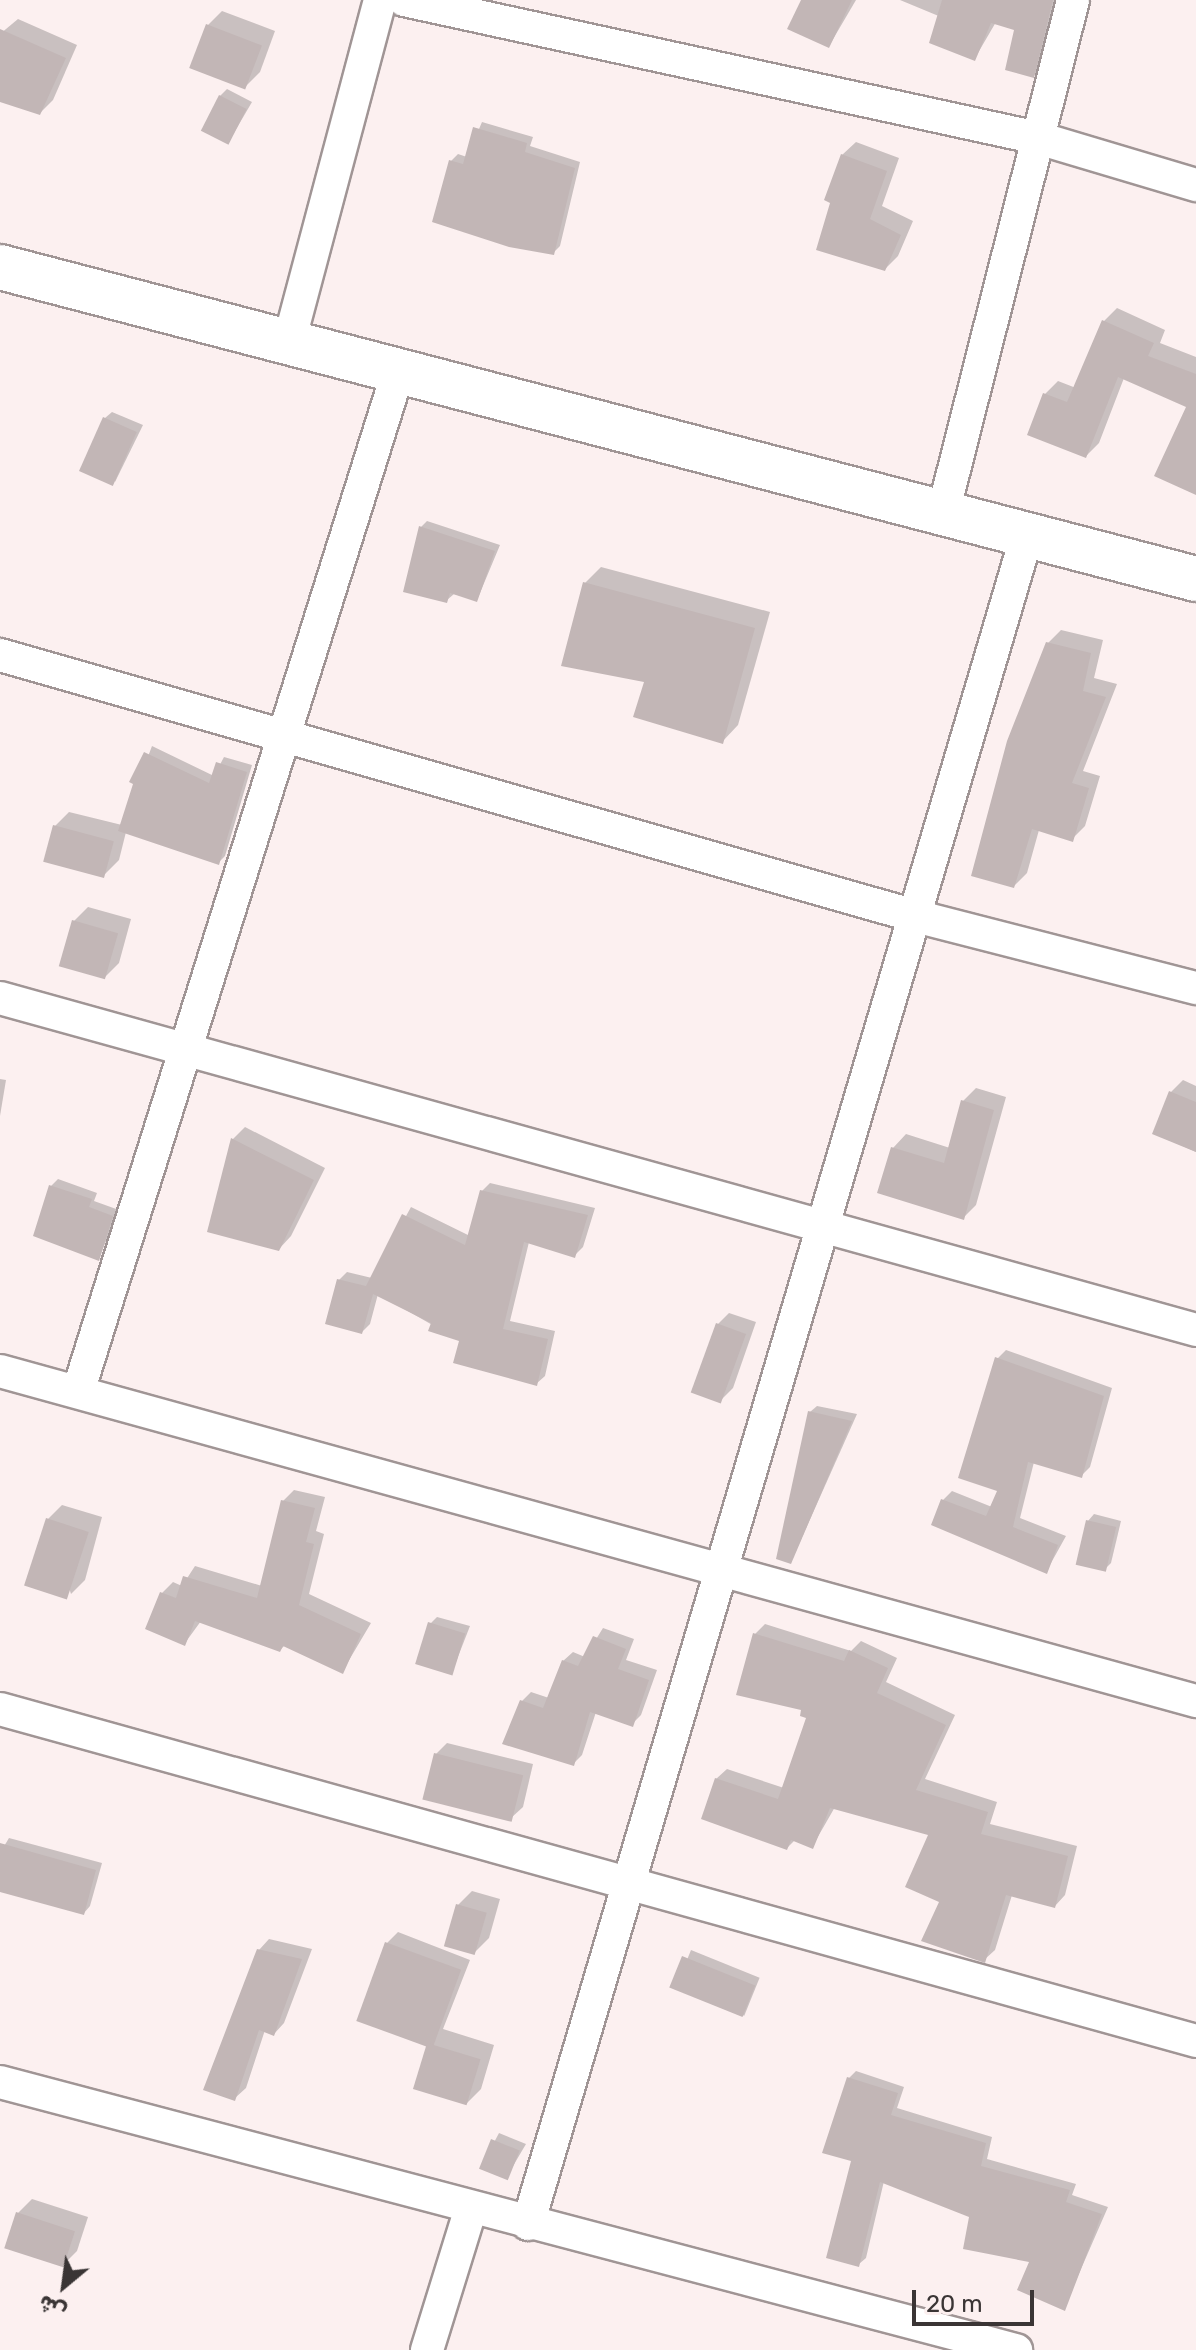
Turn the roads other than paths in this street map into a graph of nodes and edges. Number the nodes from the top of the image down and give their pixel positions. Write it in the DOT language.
graph roads {
  1 [pos="380,0"];
  2 [pos="404,0"];
  3 [pos="1073,0"];
  4 [pos="1038,138"];
  5 [pos="1196,185"];
  6 [pos="0,267"];
  7 [pos="289,342"];
  8 [pos="398,372"];
  9 [pos="943,513"];
  10 [pos="1027,535"];
  11 [pos="1196,579"];
  12 [pos="0,655"];
  13 [pos="285,732"];
  14 [pos="915,916"];
  15 [pos="1196,988"];
  16 [pos="0,998"];
  17 [pos="187,1046"];
  18 [pos="822,1227"];
  19 [pos="1196,1330"];
  20 [pos="0,1371"];
  21 [pos="78,1392"];
  22 [pos="721,1569"];
  23 [pos="1196,1701"];
  24 [pos="0,1709"];
  25 [pos="628,1883"];
  26 [pos="1196,2041"];
  27 [pos="0,2082"];
  28 [pos="471,2208"];
  29 [pos="528,2224"];
  30 [pos="427,2350"];
  31 [pos="1016,2350"];
  1 -- 7 [label="street"];
  2 -- 4 [label="street"];
  3 -- 4 [label="street"];
  4 -- 5 [label="street"];
  4 -- 9 [label="street"];
  6 -- 7 [label="street"];
  7 -- 8 [label="street"];
  8 -- 9 [label="street"];
  8 -- 13 [label="street"];
  9 -- 10 [label="street"];
  10 -- 11 [label="street"];
  10 -- 14 [label="street"];
  12 -- 13 [label="street"];
  13 -- 14 [label="street"];
  13 -- 17 [label="street"];
  14 -- 15 [label="street"];
  14 -- 18 [label="street"];
  16 -- 17 [label="street"];
  17 -- 18 [label="street"];
  17 -- 21 [label="street"];
  18 -- 19 [label="street"];
  18 -- 22 [label="street"];
  20 -- 21 [label="street"];
  21 -- 22 [label="street"];
  22 -- 23 [label="street"];
  22 -- 25 [label="street"];
  24 -- 25 [label="street"];
  25 -- 26 [label="street"];
  25 -- 29 [label="street"];
  27 -- 28 [label="street"];
  28 -- 29 [label="street"];
  28 -- 30 [label="street"];
  29 -- 31 [label="street"];
}
